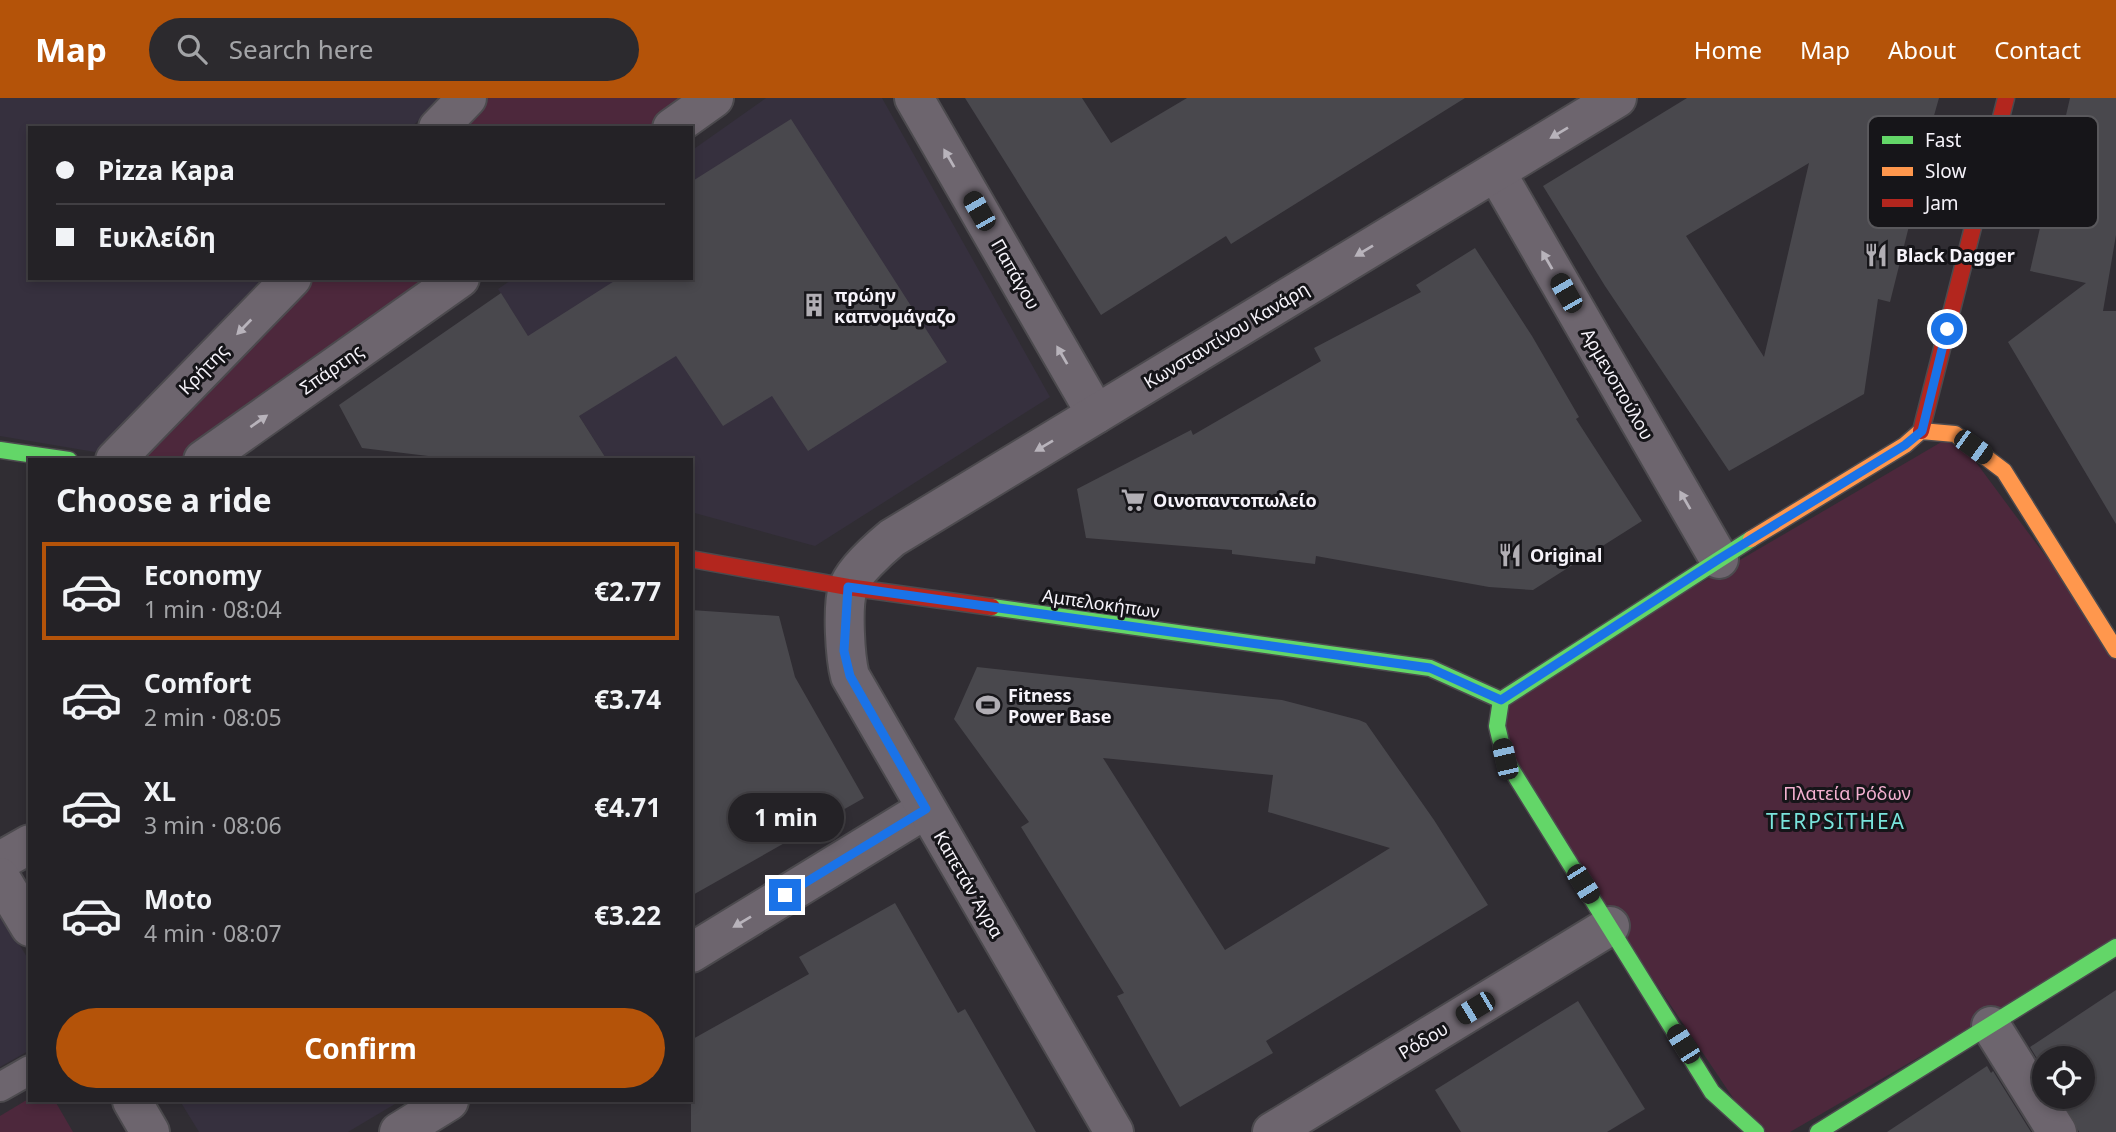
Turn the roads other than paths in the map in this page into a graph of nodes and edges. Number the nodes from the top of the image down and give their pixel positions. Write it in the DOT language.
graph roads {
  1 [pos="467,98"];
  2 [pos="714,98"];
  3 [pos="914,98"];
  4 [pos="1617,98"];
  5 [pos="2006,98"];
  6 [pos="2001,116"];
  7 [pos="440,126"];
  8 [pos="675,126"];
  9 [pos="1496,172"];
  10 [pos="1973,228"];
  11 [pos="290,280"];
  12 [pos="457,280"];
  13 [pos="1096,414"];
  14 [pos="1922,431"];
  15 [pos="0,450"];
  16 [pos="55,458"];
  17 [pos="117,458"];
  18 [pos="206,458"];
  19 [pos="693,559"];
  20 [pos="1719,559"];
  21 [pos="848,587"];
  22 [pos="2114,644"];
  23 [pos="1501,700"];
  24 [pos="926,809"];
  25 [pos="28,845"];
  26 [pos="0,861"];
  27 [pos="0,877"];
  28 [pos="28,924"];
  29 [pos="1610,926"];
  30 [pos="2116,947"];
  31 [pos="693,952"];
  32 [pos="1991,1026"];
  33 [pos="28,1071"];
  34 [pos="0,1087"];
  35 [pos="133,1102"];
  36 [pos="447,1102"];
  37 [pos="150,1132"];
  38 [pos="399,1132"];
  39 [pos="1115,1132"];
  40 [pos="1272,1132"];
  41 [pos="1756,1132"];
  42 [pos="1818,1132"];
  43 [pos="2057,1132"];
  1 -- 7 [label="street"];
  2 -- 8 [label="street"];
  13 -- 3 [label="street, Παπάγου, one-way"];
  4 -- 9 [label="street, Κωνσταντίνου Κανάρη, one-way"];
  5 -- 6 [label="street"];
  9 -- 13 [label="street, Κωνσταντίνου Κανάρη, one-way"];
  20 -- 9 [label="street, Αρμενοπούλου, one-way"];
  10 -- 14 [label="street"];
  11 -- 17 [label="street, Κρήτης, one-way"];
  18 -- 12 [label="street, Σπάρτης, one-way"];
  13 -- 21 [label="street, Κωνσταντίνου Κανάρη, one-way"];
  14 -- 20 [label="street"];
  14 -- 22 [label="street"];
  15 -- 16 [label="street"];
  19 -- 21 [label="street, Αμπελοκήπων"];
  20 -- 23 [label="street"];
  21 -- 23 [label="street, Αμπελοκήπων"];
  21 -- 24 [label="street, Καπετάν Άγρα"];
  23 -- 29 [label="street"];
  24 -- 31 [label="street, one-way"];
  24 -- 39 [label="street, Καπετάν Άγρα"];
  25 -- 26 [label="street"];
  27 -- 28 [label="street"];
  29 -- 40 [label="street, Ρόδου"];
  29 -- 41 [label="street"];
  30 -- 32 [label="street"];
  32 -- 42 [label="street"];
  32 -- 43 [label="street"];
  33 -- 34 [label="lane"];
  35 -- 37 [label="street"];
  36 -- 38 [label="street"];
}
